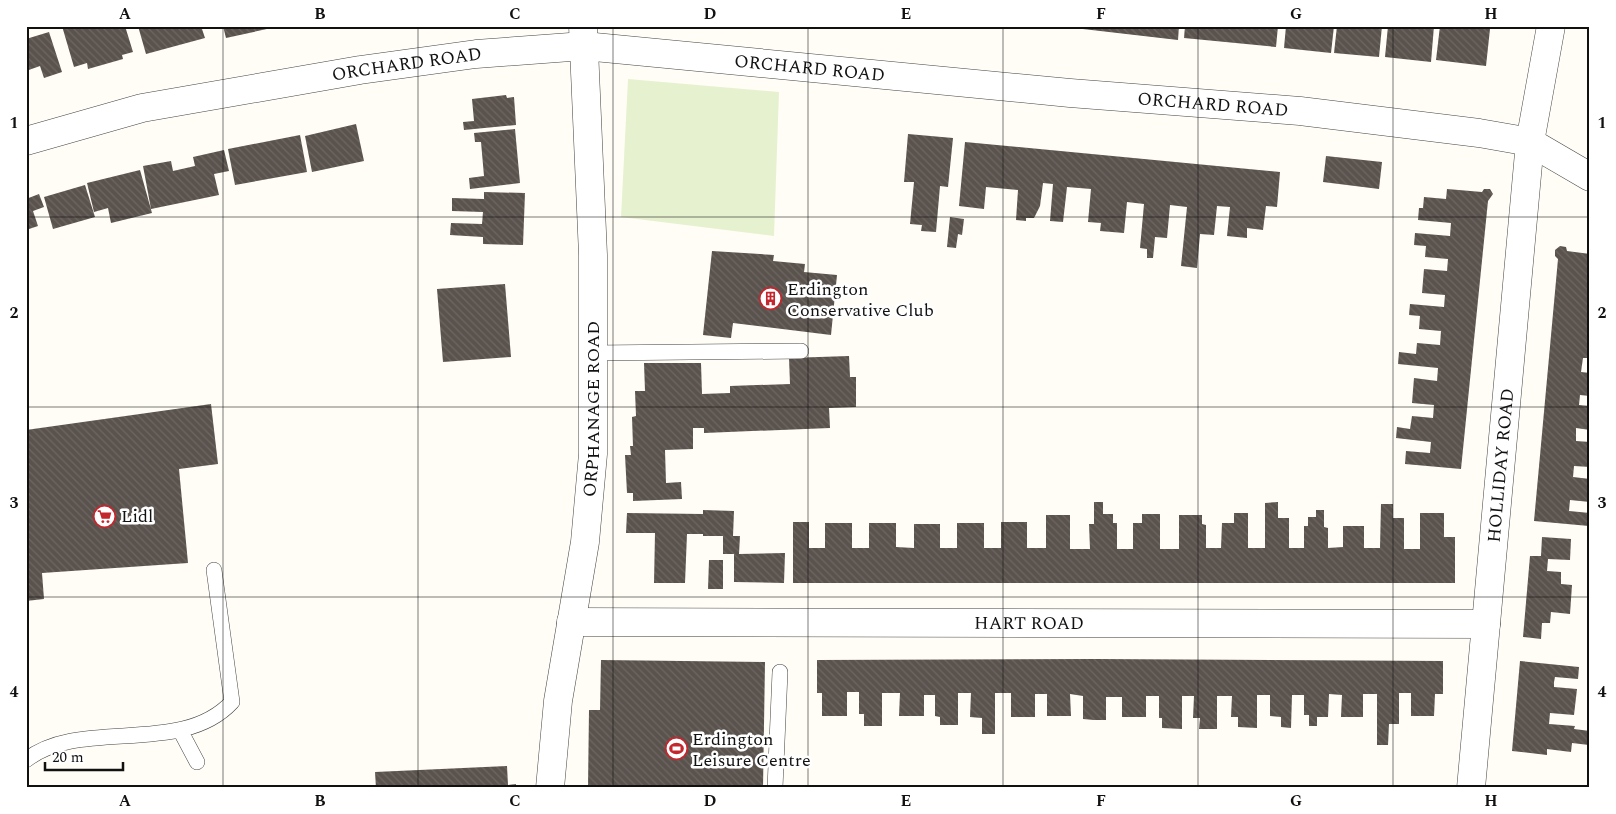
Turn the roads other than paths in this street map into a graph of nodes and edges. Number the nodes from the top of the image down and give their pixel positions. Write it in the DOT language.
graph roads {
  1 [pos="1551,26"];
  2 [pos="583,36"];
  3 [pos="26,141"];
  4 [pos="1530,142"];
  5 [pos="1590,177"];
  6 [pos="801,351"];
  7 [pos="593,353"];
  8 [pos="214,570"];
  9 [pos="571,622"];
  10 [pos="1486,624"];
  11 [pos="780,672"];
  12 [pos="180,730"];
  13 [pos="26,760"];
  14 [pos="197,762"];
  15 [pos="550,788"];
  16 [pos="776,788"];
  17 [pos="1471,788"];
  1 -- 4 [label="street, HOLLIDAY ROAD"];
  2 -- 3 [label="street, ORCHARD ROAD"];
  2 -- 4 [label="street, ORCHARD ROAD"];
  2 -- 7 [label="street, ORPHANAGE ROAD"];
  4 -- 5 [label="street, ORCHARD ROAD"];
  4 -- 10 [label="street, HOLLIDAY ROAD"];
  6 -- 7 [label="lane"];
  7 -- 9 [label="street, ORPHANAGE ROAD"];
  8 -- 12 [label="lane"];
  9 -- 10 [label="street, HART ROAD"];
  9 -- 15 [label="street, ORPHANAGE ROAD"];
  10 -- 17 [label="street, HOLLIDAY ROAD"];
  11 -- 16 [label="lane"];
  12 -- 13 [label="lane"];
  12 -- 14 [label="lane"];
}
